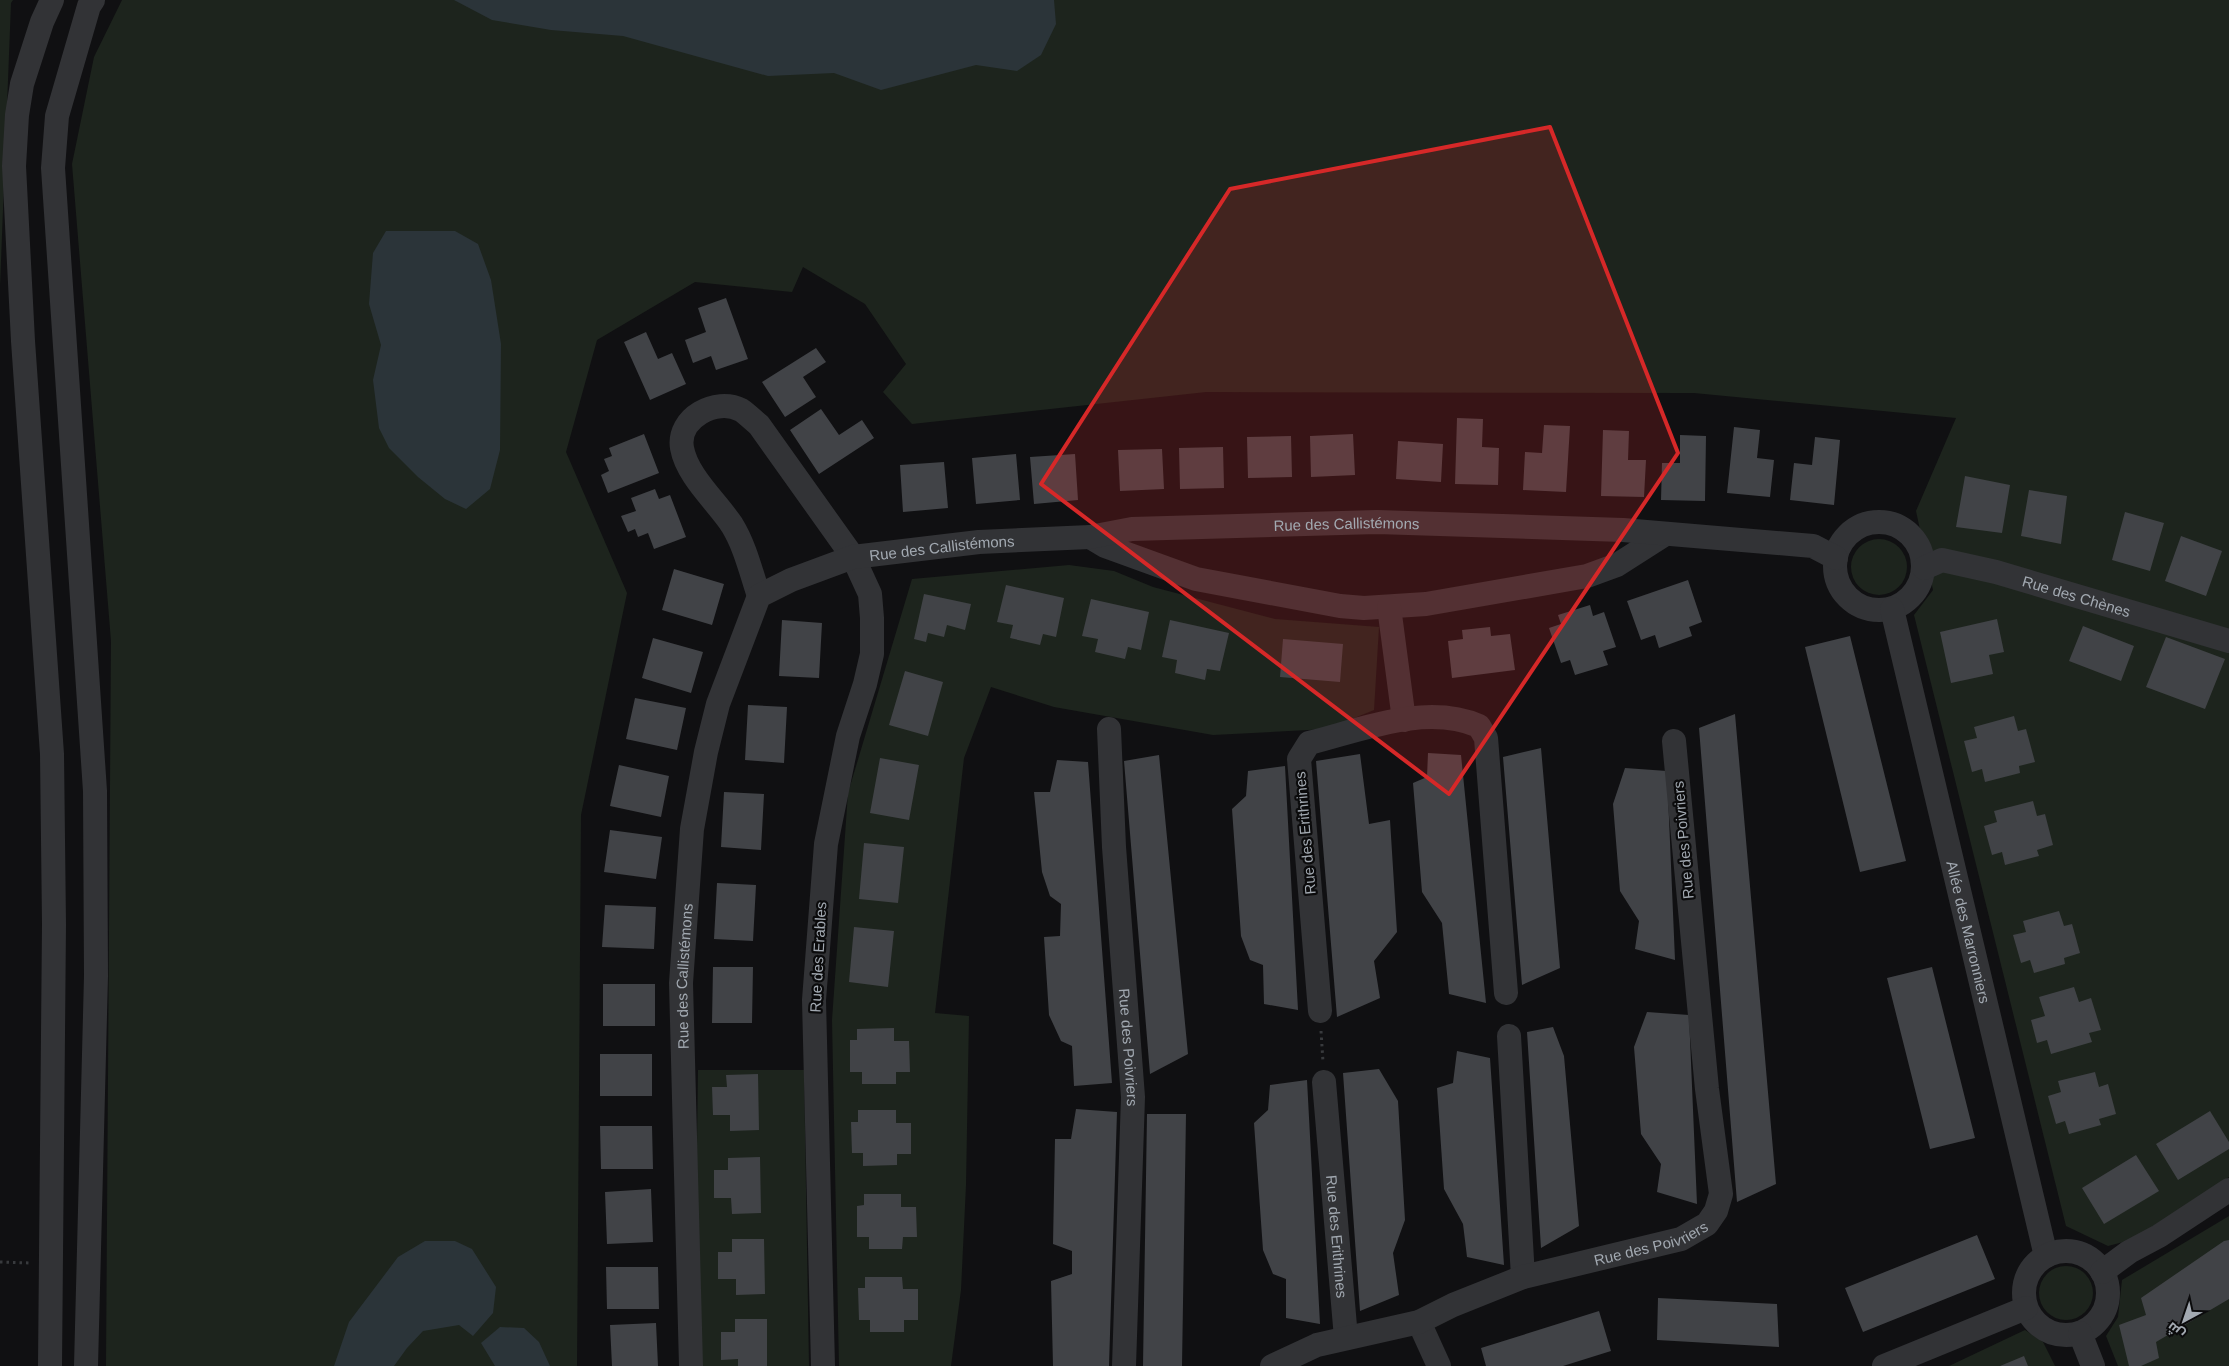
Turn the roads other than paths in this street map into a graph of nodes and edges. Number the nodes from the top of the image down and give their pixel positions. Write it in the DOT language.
graph roads {
  1 [pos="52,0"];
  2 [pos="93,0"];
  3 [pos="1664,535"];
  4 [pos="1090,536"];
  5 [pos="853,557"];
  6 [pos="1836,558"];
  7 [pos="1924,568"];
  8 [pos="759,596"];
  9 [pos="1389,607"];
  10 [pos="1892,609"];
  11 [pos="2229,641"];
  12 [pos="1404,720"];
  13 [pos="1109,730"];
  14 [pos="1674,741"];
  15 [pos="1506,993"];
  16 [pos="1320,1011"];
  17 [pos="1509,1036"];
  18 [pos="1324,1082"];
  19 [pos="2229,1190"];
  20 [pos="2046,1256"];
  21 [pos="2102,1272"];
  22 [pos="1523,1277"];
  23 [pos="2026,1308"];
  24 [pos="1419,1322"];
  25 [pos="2080,1333"];
  26 [pos="1346,1338"];
  27 [pos="50,1366"];
  28 [pos="86,1366"];
  29 [pos="691,1366"];
  30 [pos="823,1366"];
  31 [pos="1124,1366"];
  32 [pos="1272,1366"];
  33 [pos="1439,1366"];
  34 [pos="1884,1366"];
  35 [pos="2092,1366"];
  1 -- 27 [label="street"];
  2 -- 28 [label="street"];
  3 -- 4 [label="street, Rue des Callistémons"];
  3 -- 6 [label="street, Rue des Callistémons"];
  3 -- 9 [label="street"];
  4 -- 5 [label="street, Rue des Callistémons"];
  4 -- 9 [label="street"];
  5 -- 8 [label="street, Rue des Callistémons"];
  5 -- 8 [label="street, Rue des Callistémons"];
  5 -- 30 [label="street, Rue des Erables"];
  6 -- 7 [label="street"];
  6 -- 10 [label="street"];
  7 -- 10 [label="street"];
  7 -- 11 [label="street, Rue des Chènes"];
  8 -- 29 [label="street, Rue des Callistémons"];
  9 -- 12 [label="street"];
  10 -- 20 [label="street, Allée des Marronniers"];
  12 -- 15 [label="street, Rue des Erithrines"];
  12 -- 16 [label="street, Rue des Erithrines"];
  13 -- 31 [label="street, Rue des Poivriers"];
  14 -- 22 [label="street, Rue des Poivriers"];
  17 -- 22 [label="street"];
  18 -- 26 [label="street, Rue des Erithrines"];
  19 -- 21 [label="street"];
  20 -- 21 [label="street"];
  20 -- 23 [label="street"];
  21 -- 25 [label="street"];
  22 -- 24 [label="street, Rue des Poivriers"];
  23 -- 25 [label="street"];
  23 -- 34 [label="street"];
  24 -- 26 [label="street, Rue des Poivriers"];
  24 -- 33 [label="street"];
  25 -- 35 [label="street"];
  26 -- 32 [label="street, Rue des Poivriers"];
}
